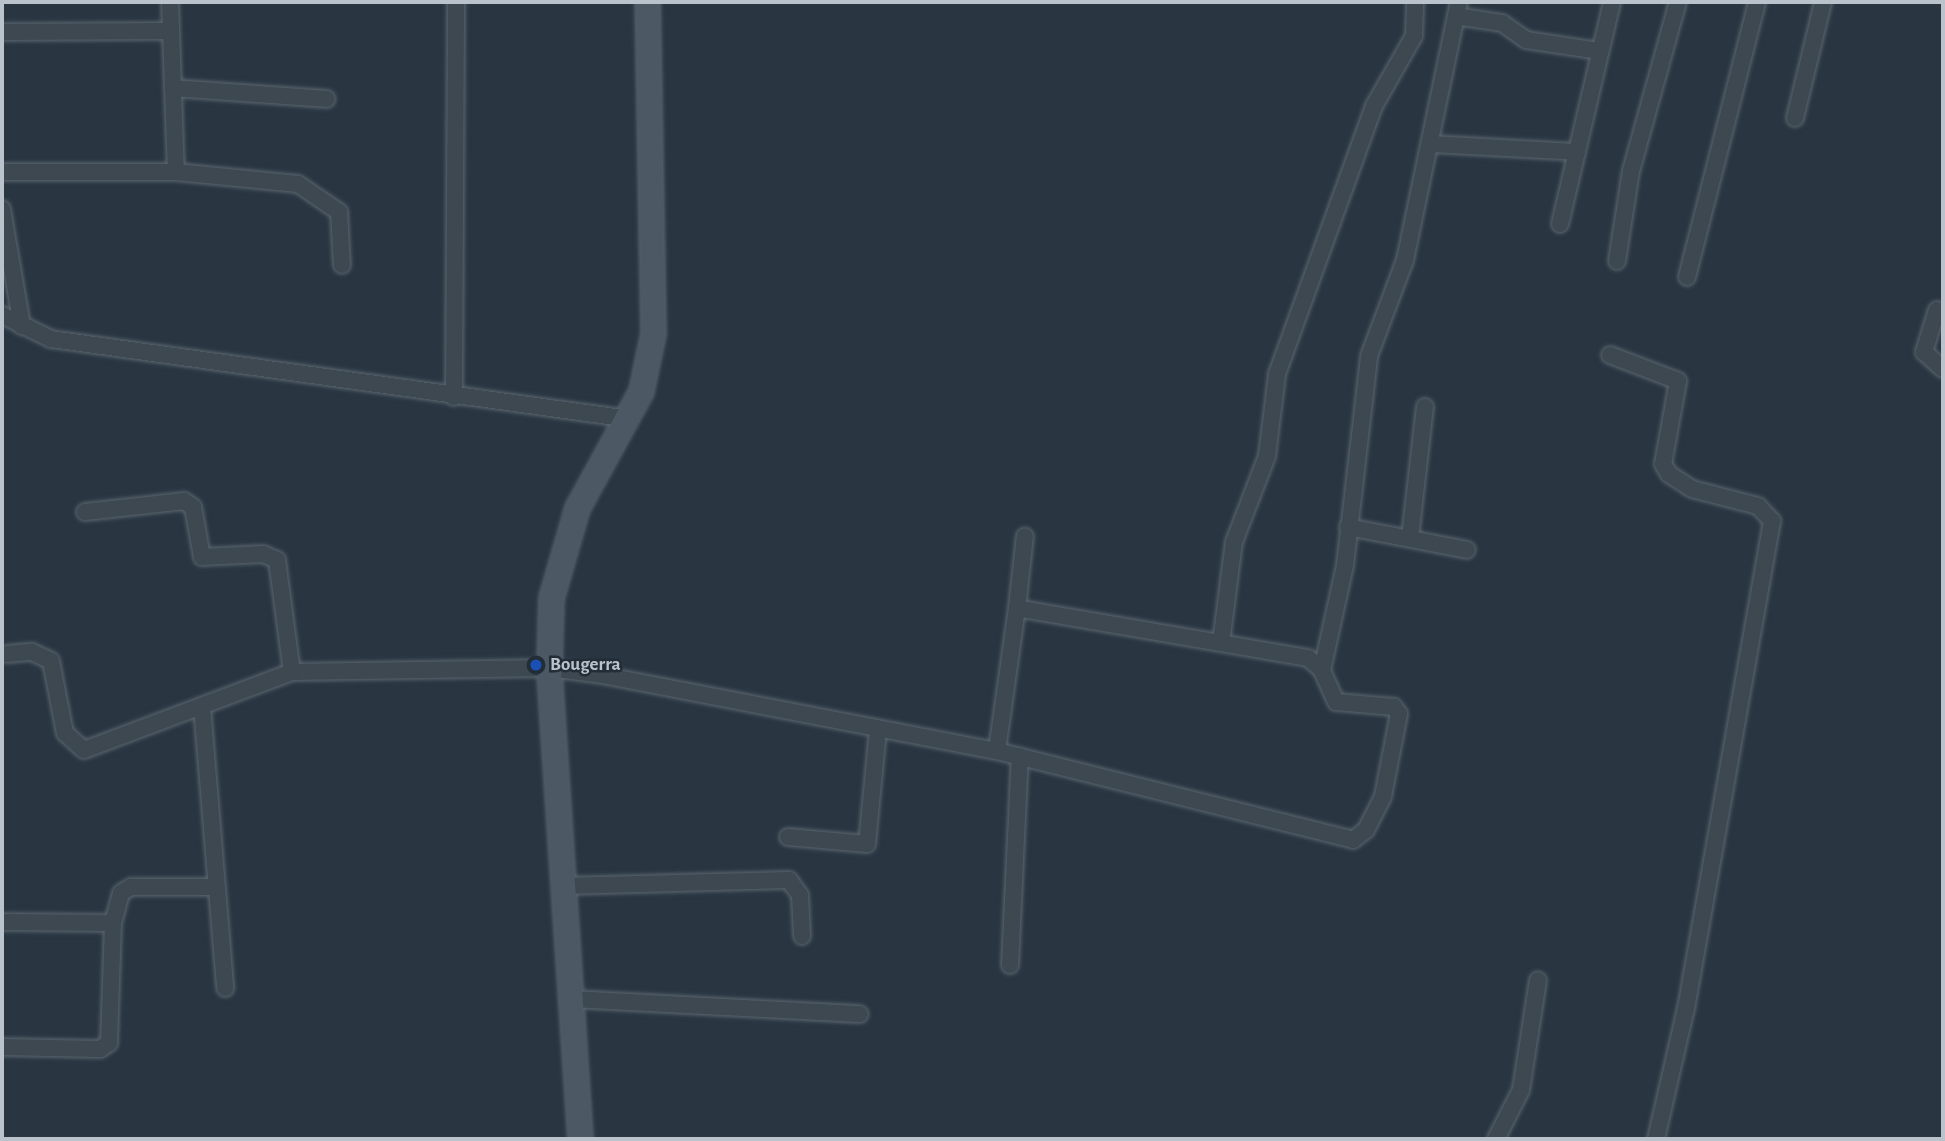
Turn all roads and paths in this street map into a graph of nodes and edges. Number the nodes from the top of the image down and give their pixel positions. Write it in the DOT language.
graph roads {
  1 [pos="170,2"];
  2 [pos="456,2"];
  3 [pos="647,2"];
  4 [pos="1415,2"];
  5 [pos="1612,2"];
  6 [pos="1678,2"];
  7 [pos="1757,2"];
  8 [pos="1823,2"];
  9 [pos="1457,9"];
  10 [pos="171,31"];
  11 [pos="2,32"];
  12 [pos="1600,51"];
  13 [pos="173,88"];
  14 [pos="327,99"];
  15 [pos="1796,118"];
  16 [pos="1430,144"];
  17 [pos="1577,152"];
  18 [pos="176,172"];
  19 [pos="2,173"];
  20 [pos="2,209"];
  21 [pos="1560,224"];
  22 [pos="1617,261"];
  23 [pos="342,265"];
  24 [pos="1687,277"];
  25 [pos="1937,310"];
  26 [pos="2,314"];
  27 [pos="22,326"];
  28 [pos="1610,355"];
  29 [pos="1943,369"];
  30 [pos="454,397"];
  31 [pos="1425,407"];
  32 [pos="629,419"];
  33 [pos="85,512"];
  34 [pos="1349,527"];
  35 [pos="1025,536"];
  36 [pos="1410,538"];
  37 [pos="1466,550"];
  38 [pos="1017,608"];
  39 [pos="1221,643"];
  40 [pos="7,654"];
  41 [pos="550,668"];
  42 [pos="1322,670"];
  43 [pos="292,672"];
  44 [pos="202,706"];
  45 [pos="878,729"];
  46 [pos="997,751"];
  47 [pos="1020,756"];
  48 [pos="788,837"];
  49 [pos="563,886"];
  50 [pos="215,887"];
  51 [pos="2,922"];
  52 [pos="113,923"];
  53 [pos="802,936"];
  54 [pos="1010,965"];
  55 [pos="1538,980"];
  56 [pos="225,988"];
  57 [pos="570,999"];
  58 [pos="860,1014"];
  59 [pos="2,1047"];
  60 [pos="580,1139"];
  61 [pos="1496,1139"];
  62 [pos="1656,1139"];
  1 -- 10 [label="street"];
  2 -- 30 [label="street"];
  3 -- 32 [label="main road"];
  4 -- 39 [label="street"];
  5 -- 12 [label="street"];
  6 -- 22 [label="street"];
  7 -- 24 [label="street"];
  8 -- 15 [label="street"];
  9 -- 12 [label="street"];
  9 -- 16 [label="street"];
  10 -- 11 [label="street"];
  10 -- 13 [label="street"];
  12 -- 17 [label="street"];
  13 -- 14 [label="street"];
  13 -- 18 [label="street"];
  16 -- 17 [label="street"];
  16 -- 34 [label="street"];
  17 -- 21 [label="street"];
  18 -- 19 [label="street"];
  18 -- 23 [label="street"];
  20 -- 27 [label="street"];
  25 -- 29 [label="street"];
  26 -- 27 [label="street"];
  27 -- 30 [label="street"];
  28 -- 62 [label="street"];
  30 -- 32 [label="street"];
  31 -- 36 [label="street"];
  32 -- 41 [label="main road"];
  33 -- 43 [label="street"];
  34 -- 36 [label="street"];
  34 -- 42 [label="street"];
  35 -- 38 [label="street"];
  36 -- 37 [label="street"];
  38 -- 39 [label="street"];
  38 -- 46 [label="street"];
  39 -- 42 [label="street"];
  40 -- 44 [label="street"];
  41 -- 43 [label="street"];
  41 -- 45 [label="street"];
  41 -- 49 [label="main road"];
  42 -- 47 [label="street"];
  43 -- 44 [label="street"];
  44 -- 50 [label="street"];
  45 -- 46 [label="street"];
  45 -- 48 [label="street"];
  46 -- 47 [label="street"];
  47 -- 54 [label="street"];
  49 -- 53 [label="street"];
  49 -- 57 [label="main road"];
  50 -- 52 [label="street"];
  50 -- 56 [label="street"];
  51 -- 52 [label="street"];
  52 -- 59 [label="street"];
  55 -- 61 [label="street"];
  57 -- 58 [label="street"];
  57 -- 60 [label="main road"];
}
